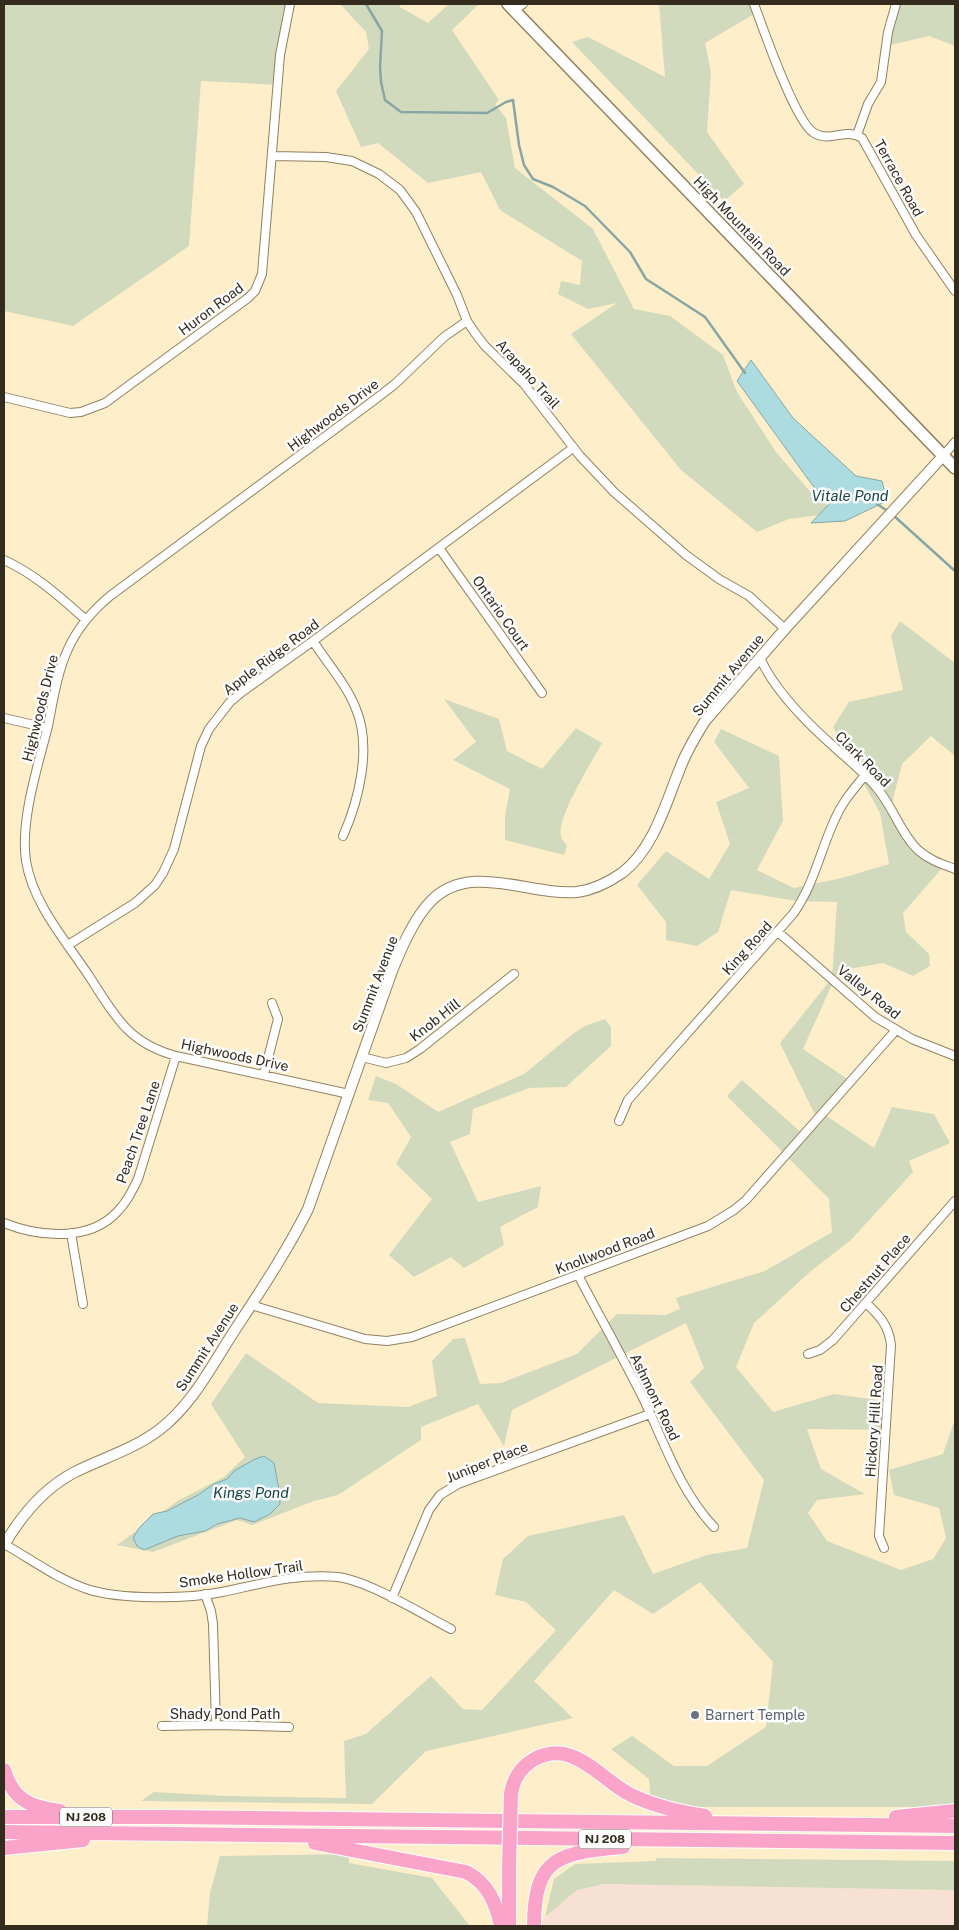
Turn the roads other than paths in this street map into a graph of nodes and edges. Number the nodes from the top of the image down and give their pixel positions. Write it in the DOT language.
graph roads {
  1 [pos="290,4"];
  2 [pos="754,4"];
  3 [pos="896,4"];
  4 [pos="515,6"];
  5 [pos="857,135"];
  6 [pos="272,156"];
  7 [pos="955,291"];
  8 [pos="467,321"];
  9 [pos="4,397"];
  10 [pos="955,442"];
  11 [pos="573,448"];
  12 [pos="943,456"];
  13 [pos="955,468"];
  14 [pos="439,548"];
  15 [pos="4,560"];
  16 [pos="85,620"];
  17 [pos="785,629"];
  18 [pos="313,642"];
  19 [pos="760,658"];
  20 [pos="542,693"];
  21 [pos="4,718"];
  22 [pos="47,728"];
  23 [pos="865,775"];
  24 [pos="343,836"];
  25 [pos="955,869"];
  26 [pos="778,932"];
  27 [pos="68,944"];
  28 [pos="514,974"];
  29 [pos="272,1003"];
  30 [pos="896,1030"];
  31 [pos="176,1056"];
  32 [pos="955,1056"];
  33 [pos="362,1058"];
  34 [pos="264,1074"];
  35 [pos="349,1094"];
  36 [pos="618,1121"];
  37 [pos="955,1202"];
  38 [pos="4,1223"];
  39 [pos="71,1233"];
  40 [pos="578,1275"];
  41 [pos="866,1303"];
  42 [pos="83,1304"];
  43 [pos="251,1305"];
  44 [pos="808,1354"];
  45 [pos="650,1414"];
  46 [pos="714,1526"];
  47 [pos="4,1544"];
  48 [pos="884,1548"];
  49 [pos="205,1594"];
  50 [pos="392,1598"];
  51 [pos="451,1629"];
  52 [pos="216,1725"];
  53 [pos="162,1726"];
  54 [pos="289,1727"];
  55 [pos="4,1770"];
  56 [pos="955,1811"];
  57 [pos="4,1817"];
  58 [pos="168,1817"];
  59 [pos="755,1823"];
  60 [pos="821,1824"];
  61 [pos="955,1826"];
  62 [pos="4,1832"];
  63 [pos="190,1834"];
  64 [pos="254,1835"];
  65 [pos="758,1841"];
  66 [pos="955,1843"];
  67 [pos="4,1848"];
  68 [pos="501,1926"];
  69 [pos="509,1926"];
  70 [pos="534,1926"];
  1 -- 6 [label="street, Huron Road"];
  2 -- 5 [label="street, Terrace Road"];
  3 -- 5 [label="street"];
  4 -- 12 [label="main road, High Mountain Road"];
  5 -- 7 [label="street, Terrace Road"];
  6 -- 8 [label="street, Arapaho Trail"];
  6 -- 9 [label="street, Huron Road"];
  8 -- 11 [label="street, Arapaho Trail"];
  8 -- 16 [label="street, Highwoods Drive"];
  10 -- 12 [label="street, Summit Avenue"];
  11 -- 14 [label="street, Apple Ridge Road"];
  11 -- 17 [label="street, Arapaho Trail"];
  12 -- 13 [label="main road, High Mountain Road"];
  12 -- 17 [label="street, Summit Avenue"];
  14 -- 18 [label="street, Apple Ridge Road"];
  14 -- 20 [label="street, Ontario Court"];
  15 -- 16 [label="street"];
  16 -- 22 [label="street, Highwoods Drive"];
  17 -- 19 [label="street, Summit Avenue"];
  18 -- 24 [label="street"];
  18 -- 27 [label="street, Apple Ridge Road"];
  19 -- 23 [label="street, Clark Road"];
  19 -- 33 [label="street, Summit Avenue"];
  21 -- 22 [label="street"];
  22 -- 27 [label="street, Highwoods Drive"];
  23 -- 25 [label="street, Clark Road"];
  23 -- 26 [label="street, King Road"];
  26 -- 30 [label="street, Valley Road"];
  26 -- 36 [label="street, King Road"];
  27 -- 31 [label="street, Highwoods Drive"];
  28 -- 33 [label="street, Knob Hill"];
  29 -- 34 [label="street"];
  30 -- 32 [label="street, Valley Road"];
  30 -- 40 [label="street, Knollwood Road"];
  31 -- 34 [label="street, Highwoods Drive"];
  31 -- 39 [label="street, Peach Tree Lane"];
  33 -- 35 [label="street, Summit Avenue"];
  34 -- 35 [label="street, Highwoods Drive"];
  35 -- 43 [label="street, Summit Avenue"];
  37 -- 41 [label="street, Chestnut Place"];
  38 -- 39 [label="street, Peach Tree Lane"];
  39 -- 42 [label="street"];
  40 -- 43 [label="street, Knollwood Road"];
  40 -- 45 [label="street, Ashmont Road"];
  41 -- 44 [label="street, Chestnut Place"];
  41 -- 48 [label="street, Hickory Hill Road"];
  43 -- 47 [label="street, Summit Avenue"];
  45 -- 46 [label="street, Ashmont Road"];
  45 -- 50 [label="street, Juniper Place"];
  47 -- 49 [label="street, Smoke Hollow Trail"];
  49 -- 50 [label="street, Smoke Hollow Trail"];
  49 -- 52 [label="street"];
  50 -- 51 [label="street, Smoke Hollow Trail"];
  52 -- 53 [label="street, Shady Pond Path"];
  52 -- 54 [label="street, Shady Pond Path"];
  55 -- 58 [label="highway"];
  56 -- 60 [label="highway"];
  57 -- 58 [label="highway, NJ 208"];
  58 -- 59 [label="highway, NJ 208"];
  59 -- 60 [label="highway, NJ 208"];
  59 -- 69 [label="highway, bridge"];
  60 -- 61 [label="highway, NJ 208"];
  62 -- 63 [label="highway, NJ 208"];
  63 -- 64 [label="highway, NJ 208"];
  63 -- 67 [label="highway"];
  64 -- 65 [label="highway, NJ 208"];
  64 -- 68 [label="highway"];
  65 -- 66 [label="highway, NJ 208"];
  65 -- 70 [label="highway"];
}
